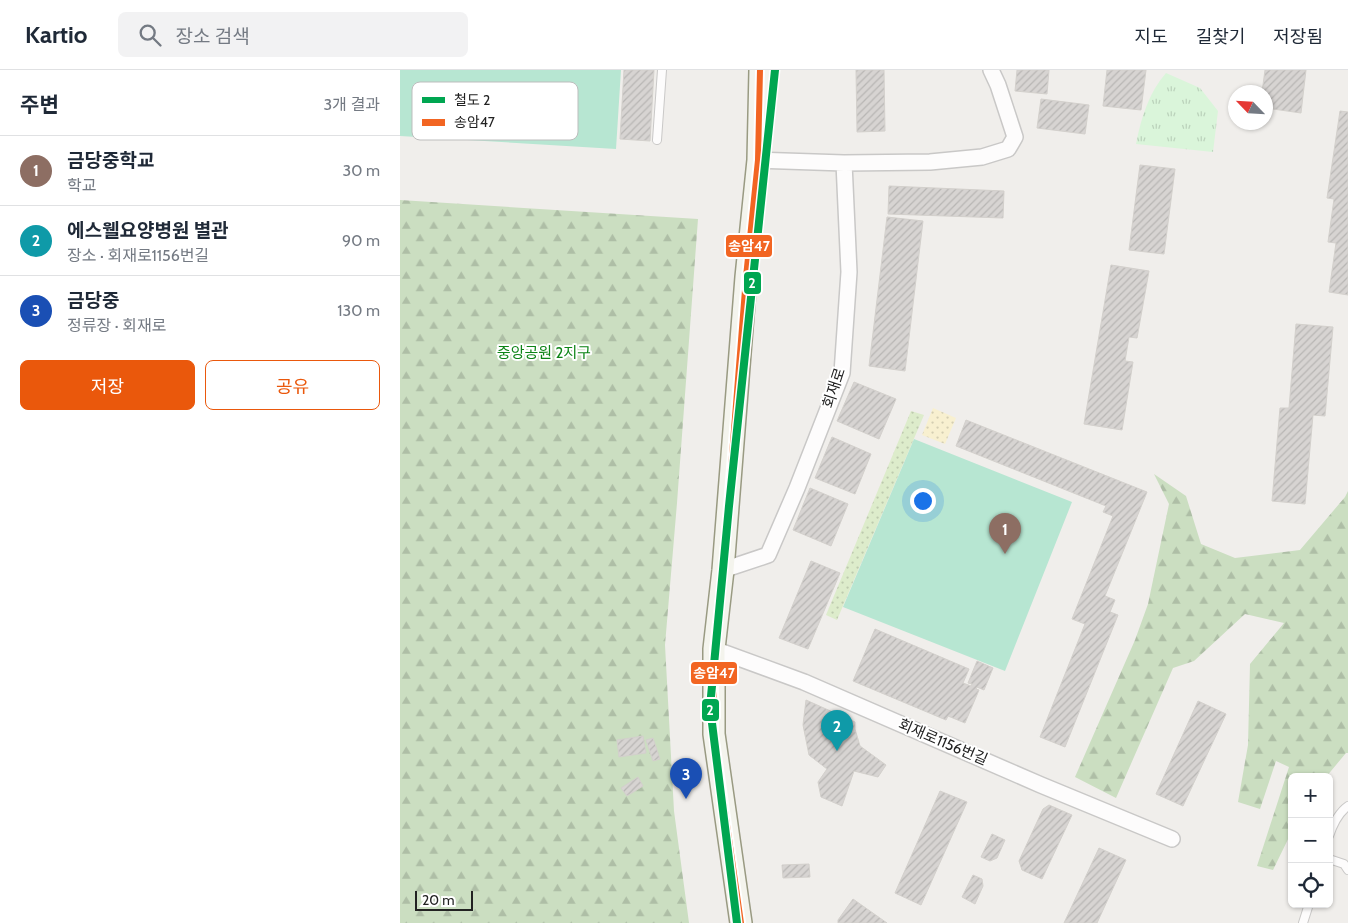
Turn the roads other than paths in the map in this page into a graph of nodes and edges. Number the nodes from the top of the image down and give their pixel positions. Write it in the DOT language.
graph roads {
  1 [pos="662,70"];
  2 [pos="760,70"];
  3 [pos="991,70"];
  4 [pos="657,140"];
  5 [pos="758,160"];
  6 [pos="844,163"];
  7 [pos="723,570"];
  8 [pos="714,649"];
  9 [pos="1348,806"];
  10 [pos="1333,825"];
  11 [pos="1172,839"];
  12 [pos="1333,860"];
  13 [pos="1348,870"];
  14 [pos="1308,908"];
  15 [pos="741,923"];
  16 [pos="1303,923"];
  1 -- 4 [label="lane"];
  2 -- 5 [label="main road"];
  3 -- 6 [label="street"];
  5 -- 6 [label="street"];
  5 -- 7 [label="main road"];
  6 -- 7 [label="street, 회재로"];
  7 -- 8 [label="main road"];
  8 -- 11 [label="street, 회재로1156번길"];
  8 -- 15 [label="main road"];
  9 -- 10 [label="lane"];
  12 -- 13 [label="lane"];
  14 -- 16 [label="lane"];
}
